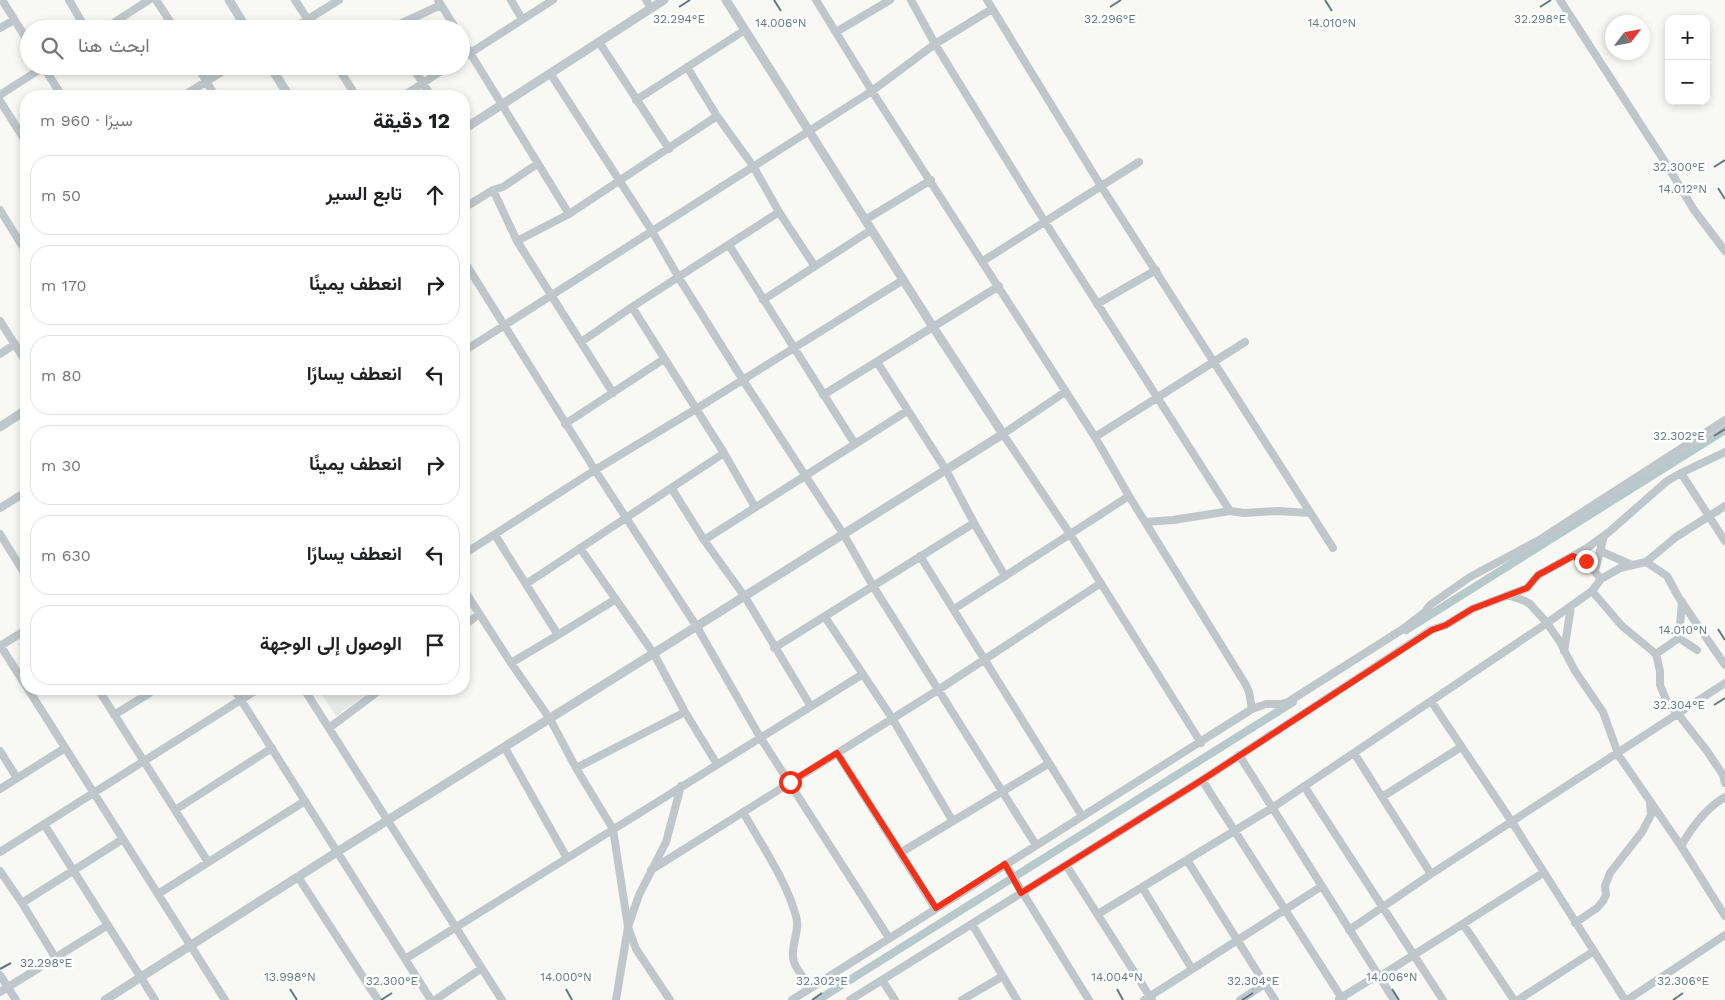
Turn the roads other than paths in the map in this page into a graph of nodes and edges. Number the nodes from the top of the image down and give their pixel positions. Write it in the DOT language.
graph roads {
  1 [pos="2,0"];
  2 [pos="69,0"];
  3 [pos="148,0"];
  4 [pos="156,0"];
  5 [pos="229,0"];
  6 [pos="295,0"];
  7 [pos="338,0"];
  8 [pos="511,0"];
  9 [pos="553,0"];
  10 [pos="646,0"];
  11 [pos="664,0"];
  12 [pos="726,0"];
  13 [pos="816,0"];
  14 [pos="890,0"];
  15 [pos="911,0"];
  16 [pos="986,0"];
  17 [pos="1560,0"];
  18 [pos="440,3"];
  19 [pos="651,8"];
  20 [pos="992,9"];
  21 [pos="308,19"];
  22 [pos="522,19"];
  23 [pos="14,20"];
  24 [pos="81,20"];
  25 [pos="118,20"];
  26 [pos="169,20"];
  27 [pos="241,20"];
  28 [pos="407,20"];
  29 [pos="450,20"];
  30 [pos="0,28"];
  31 [pos="20,29"];
  32 [pos="745,30"];
  33 [pos="836,32"];
  34 [pos="599,42"];
  35 [pos="935,44"];
  36 [pos="470,53"];
  37 [pos="688,67"];
  38 [pos="550,73"];
  39 [pos="30,75"];
  40 [pos="49,75"];
  41 [pos="202,75"];
  42 [pos="217,75"];
  43 [pos="276,75"];
  44 [pos="343,75"];
  45 [pos="418,75"];
  46 [pos="436,75"];
  47 [pos="206,82"];
  48 [pos="423,84"];
  49 [pos="58,90"];
  50 [pos="193,90"];
  51 [pos="212,90"];
  52 [pos="285,90"];
  53 [pos="352,90"];
  54 [pos="412,90"];
  55 [pos="427,90"];
  56 [pos="872,91"];
  57 [pos="0,95"];
  58 [pos="636,100"];
  59 [pos="0,101"];
  60 [pos="503,104"];
  61 [pos="718,116"];
  62 [pos="470,124"];
  63 [pos="809,132"];
  64 [pos="20,133"];
  65 [pos="669,149"];
  66 [pos="1139,162"];
  67 [pos="537,164"];
  68 [pos="754,166"];
  69 [pos="931,180"];
  70 [pos="619,181"];
  71 [pos="1101,186"];
  72 [pos="493,190"];
  73 [pos="470,204"];
  74 [pos="779,212"];
  75 [pos="1,214"];
  76 [pos="569,214"];
  77 [pos="865,220"];
  78 [pos="1045,222"];
  79 [pos="871,230"];
  80 [pos="652,231"];
  81 [pos="517,241"];
  82 [pos="20,243"];
  83 [pos="729,245"];
  84 [pos="1725,251"];
  85 [pos="983,261"];
  86 [pos="814,265"];
  87 [pos="470,270"];
  88 [pos="1156,270"];
  89 [pos="678,278"];
  90 [pos="903,280"];
  91 [pos="999,286"];
  92 [pos="551,295"];
  93 [pos="763,300"];
  94 [pos="1097,304"];
  95 [pos="632,307"];
  96 [pos="0,321"];
  97 [pos="505,325"];
  98 [pos="933,328"];
  99 [pos="581,342"];
  100 [pos="1245,342"];
  101 [pos="15,344"];
  102 [pos="470,347"];
  103 [pos="794,348"];
  104 [pos="20,352"];
  105 [pos="0,354"];
  106 [pos="664,359"];
  107 [pos="1213,360"];
  108 [pos="877,362"];
  109 [pos="743,380"];
  110 [pos="1065,392"];
  111 [pos="613,393"];
  112 [pos="823,395"];
  113 [pos="1158,397"];
  114 [pos="696,409"];
  115 [pos="908,411"];
  116 [pos="20,414"];
  117 [pos="1725,420"];
  118 [pos="565,424"];
  119 [pos="0,426"];
  120 [pos="1003,434"];
  121 [pos="1095,437"];
  122 [pos="855,444"];
  123 [pos="1725,452"];
  124 [pos="724,453"];
  125 [pos="595,470"];
  126 [pos="946,470"];
  127 [pos="1680,473"];
  128 [pos="805,476"];
  129 [pos="672,488"];
  130 [pos="20,496"];
  131 [pos="1129,496"];
  132 [pos="1725,506"];
  133 [pos="755,507"];
  134 [pos="0,508"];
  135 [pos="1230,512"];
  136 [pos="1310,513"];
  137 [pos="1709,515"];
  138 [pos="626,519"];
  139 [pos="1146,522"];
  140 [pos="974,523"];
  141 [pos="0,534"];
  142 [pos="1070,534"];
  143 [pos="495,535"];
  144 [pos="844,535"];
  145 [pos="1604,536"];
  146 [pos="704,540"];
  147 [pos="1725,541"];
  148 [pos="580,548"];
  149 [pos="1333,548"];
  150 [pos="470,550"];
  151 [pos="1600,551"];
  152 [pos="1660,552"];
  153 [pos="920,556"];
  154 [pos="1573,556"];
  155 [pos="20,561"];
  156 [pos="1646,562"];
  157 [pos="1632,566"];
  158 [pos="1595,570"];
  159 [pos="1658,570"];
  160 [pos="1004,576"];
  161 [pos="1601,579"];
  162 [pos="1101,583"];
  163 [pos="526,584"];
  164 [pos="873,586"];
  165 [pos="1592,591"];
  166 [pos="1508,595"];
  167 [pos="744,597"];
  168 [pos="616,599"];
  169 [pos="470,600"];
  170 [pos="1682,602"];
  171 [pos="1570,607"];
  172 [pos="954,609"];
  173 [pos="479,614"];
  174 [pos="825,617"];
  175 [pos="470,621"];
  176 [pos="1547,623"];
  177 [pos="697,627"];
  178 [pos="20,634"];
  179 [pos="558,635"];
  180 [pos="1679,638"];
  181 [pos="0,646"];
  182 [pos="774,648"];
  183 [pos="1564,650"];
  184 [pos="1697,650"];
  185 [pos="654,654"];
  186 [pos="1656,654"];
  187 [pos="985,658"];
  188 [pos="510,663"];
  189 [pos="1725,665"];
  190 [pos="863,674"];
  191 [pos="20,675"];
  192 [pos="1725,683"];
  193 [pos="938,690"];
  194 [pos="34,695"];
  195 [pos="102,695"];
  196 [pos="146,695"];
  197 [pos="238,695"];
  198 [pos="249,695"];
  199 [pos="308,695"];
  200 [pos="373,695"];
  201 [pos="241,700"];
  202 [pos="1431,701"];
  203 [pos="810,705"];
  204 [pos="1252,709"];
  205 [pos="685,712"];
  206 [pos="1678,714"];
  207 [pos="114,715"];
  208 [pos="892,718"];
  209 [pos="550,719"];
  210 [pos="329,728"];
  211 [pos="760,737"];
  212 [pos="1201,743"];
  213 [pos="1461,747"];
  214 [pos="66,748"];
  215 [pos="272,748"];
  216 [pos="504,748"];
  217 [pos="0,751"];
  218 [pos="1354,752"];
  219 [pos="837,753"];
  220 [pos="1618,754"];
  221 [pos="1239,755"];
  222 [pos="144,761"];
  223 [pos="717,764"];
  224 [pos="1048,764"];
  225 [pos="576,768"];
  226 [pos="17,778"];
  227 [pos="1202,780"];
  228 [pos="790,782"];
  229 [pos="1725,783"];
  230 [pos="681,786"];
  231 [pos="1304,786"];
  232 [pos="0,789"];
  233 [pos="94,792"];
  234 [pos="1001,792"];
  235 [pos="1382,797"];
  236 [pos="1725,797"];
  237 [pos="305,801"];
  238 [pos="1650,801"];
  239 [pos="1272,808"];
  240 [pos="175,810"];
  241 [pos="743,812"];
  242 [pos="1082,816"];
  243 [pos="388,820"];
  244 [pos="952,820"];
  245 [pos="1512,822"];
  246 [pos="44,824"];
  247 [pos="613,829"];
  248 [pos="1234,831"];
  249 [pos="123,839"];
  250 [pos="1036,845"];
  251 [pos="1681,846"];
  252 [pos="0,852"];
  253 [pos="337,852"];
  254 [pos="900,853"];
  255 [pos="567,858"];
  256 [pos="1187,860"];
  257 [pos="208,862"];
  258 [pos="1005,864"];
  259 [pos="1066,864"];
  260 [pos="74,870"];
  261 [pos="651,870"];
  262 [pos="0,871"];
  263 [pos="1543,873"];
  264 [pos="1431,874"];
  265 [pos="298,877"];
  266 [pos="1322,886"];
  267 [pos="1142,887"];
  268 [pos="1021,893"];
  269 [pos="158,894"];
  270 [pos="22,903"];
  271 [pos="1383,906"];
  272 [pos="936,908"];
  273 [pos="1286,911"];
  274 [pos="1098,914"];
  275 [pos="1725,916"];
  276 [pos="1575,923"];
  277 [pos="972,924"];
  278 [pos="1463,924"];
  279 [pos="108,925"];
  280 [pos="456,926"];
  281 [pos="628,927"];
  282 [pos="1349,930"];
  283 [pos="1725,935"];
  284 [pos="888,938"];
  285 [pos="1238,941"];
  286 [pos="192,945"];
  287 [pos="1594,951"];
  288 [pos="1415,956"];
  289 [pos="55,957"];
  290 [pos="405,959"];
  291 [pos="482,968"];
  292 [pos="1192,969"];
  293 [pos="0,975"];
  294 [pos="1003,976"];
  295 [pos="1379,976"];
  296 [pos="141,977"];
  297 [pos="882,980"];
  298 [pos="1265,984"];
  299 [pos="8,987"];
  300 [pos="811,988"];
  301 [pos="0,992"];
  302 [pos="1149,999"];
  303 [pos="1341,999"];
  304 [pos="16,1000"];
  305 [pos="105,1000"];
  306 [pos="155,1000"];
  307 [pos="225,1000"];
  308 [pos="378,1000"];
  309 [pos="433,1000"];
  310 [pos="502,1000"];
  311 [pos="616,1000"];
  312 [pos="670,1000"];
  313 [pos="792,1000"];
  314 [pos="850,1000"];
  315 [pos="894,1000"];
  316 [pos="962,1000"];
  317 [pos="1018,1000"];
  318 [pos="1089,1000"];
  319 [pos="1240,1000"];
  320 [pos="1275,1000"];
  321 [pos="1394,1000"];
  322 [pos="1443,1000"];
  323 [pos="1514,1000"];
  324 [pos="1518,1000"];
  325 [pos="1626,1000"];
  1 -- 23 [label="street"];
  2 -- 24 [label="street"];
  3 -- 25 [label="street"];
  4 -- 26 [label="street"];
  5 -- 27 [label="street"];
  6 -- 21 [label="street"];
  7 -- 21 [label="street"];
  8 -- 22 [label="street"];
  9 -- 22 [label="street"];
  10 -- 19 [label="street"];
  11 -- 19 [label="street"];
  12 -- 32 [label="street"];
  13 -- 33 [label="street"];
  14 -- 33 [label="street"];
  15 -- 35 [label="street"];
  16 -- 20 [label="street"];
  17 -- 84 [label="street"];
  18 -- 28 [label="street"];
  18 -- 29 [label="street"];
  19 -- 34 [label="street"];
  20 -- 35 [label="street"];
  20 -- 71 [label="street"];
  22 -- 36 [label="street"];
  23 -- 30 [label="street"];
  23 -- 31 [label="street"];
  32 -- 37 [label="street"];
  32 -- 63 [label="street"];
  33 -- 56 [label="street"];
  34 -- 38 [label="street"];
  34 -- 58 [label="street"];
  35 -- 56 [label="street"];
  35 -- 78 [label="street"];
  36 -- 60 [label="street"];
  37 -- 58 [label="street"];
  37 -- 61 [label="street"];
  38 -- 60 [label="street"];
  38 -- 70 [label="street"];
  39 -- 57 [label="street"];
  40 -- 49 [label="street"];
  41 -- 47 [label="street"];
  42 -- 47 [label="street"];
  43 -- 52 [label="street"];
  44 -- 53 [label="street"];
  45 -- 48 [label="street"];
  46 -- 48 [label="street"];
  47 -- 50 [label="street"];
  47 -- 51 [label="street"];
  48 -- 54 [label="street"];
  48 -- 55 [label="street"];
  56 -- 63 [label="street"];
  56 -- 69 [label="street"];
  58 -- 65 [label="street"];
  59 -- 64 [label="street"];
  60 -- 62 [label="street"];
  60 -- 67 [label="street"];
  61 -- 65 [label="street"];
  61 -- 68 [label="street"];
  63 -- 68 [label="street"];
  63 -- 77 [label="street"];
  65 -- 70 [label="street"];
  66 -- 71 [label="street"];
  67 -- 72 [label="street"];
  67 -- 76 [label="street"];
  68 -- 74 [label="street"];
  68 -- 80 [label="street"];
  69 -- 77 [label="street"];
  69 -- 85 [label="street"];
  70 -- 76 [label="street"];
  70 -- 80 [label="street"];
  71 -- 78 [label="street"];
  71 -- 88 [label="street"];
  72 -- 73 [label="street"];
  72 -- 81 [label="street"];
  74 -- 83 [label="street"];
  74 -- 86 [label="street"];
  75 -- 82 [label="street"];
  76 -- 81 [label="street"];
  77 -- 79 [label="street"];
  78 -- 85 [label="street"];
  78 -- 94 [label="street"];
  79 -- 86 [label="street"];
  79 -- 90 [label="street"];
  80 -- 89 [label="street"];
  80 -- 92 [label="street"];
  81 -- 92 [label="street"];
  83 -- 89 [label="street"];
  83 -- 93 [label="street"];
  85 -- 91 [label="street"];
  86 -- 93 [label="street"];
  87 -- 97 [label="street"];
  88 -- 94 [label="street"];
  88 -- 107 [label="street"];
  89 -- 95 [label="street"];
  89 -- 109 [label="street"];
  90 -- 98 [label="street"];
  90 -- 103 [label="street"];
  91 -- 98 [label="street"];
  91 -- 110 [label="street"];
  92 -- 97 [label="street"];
  92 -- 99 [label="street"];
  93 -- 103 [label="street"];
  94 -- 113 [label="street"];
  95 -- 99 [label="street"];
  95 -- 106 [label="street"];
  96 -- 101 [label="street"];
  97 -- 102 [label="street"];
  97 -- 118 [label="street"];
  98 -- 108 [label="street"];
  98 -- 120 [label="street"];
  99 -- 111 [label="street"];
  100 -- 107 [label="street"];
  101 -- 104 [label="street"];
  101 -- 105 [label="street"];
  103 -- 109 [label="street"];
  103 -- 112 [label="street"];
  106 -- 111 [label="street"];
  106 -- 114 [label="street"];
  107 -- 113 [label="street"];
  107 -- 136 [label="street"];
  108 -- 112 [label="street"];
  108 -- 115 [label="street"];
  109 -- 114 [label="street"];
  109 -- 128 [label="street"];
  110 -- 120 [label="street"];
  110 -- 121 [label="street"];
  111 -- 118 [label="street"];
  112 -- 122 [label="street"];
  113 -- 121 [label="street"];
  113 -- 135 [label="street"];
  114 -- 124 [label="street"];
  114 -- 125 [label="street"];
  115 -- 122 [label="street"];
  115 -- 126 [label="street"];
  116 -- 119 [label="street"];
  117 -- 204 [label="street"];
  118 -- 125 [label="street"];
  120 -- 126 [label="street"];
  120 -- 142 [label="street"];
  121 -- 131 [label="street"];
  122 -- 128 [label="street"];
  123 -- 127 [label="street"];
  124 -- 129 [label="street"];
  124 -- 133 [label="street"];
  125 -- 138 [label="street"];
  125 -- 143 [label="street"];
  126 -- 140 [label="street"];
  126 -- 144 [label="street"];
  127 -- 137 [label="street"];
  127 -- 145 [label="street"];
  128 -- 133 [label="street"];
  128 -- 144 [label="street"];
  129 -- 138 [label="street"];
  129 -- 146 [label="street"];
  130 -- 134 [label="street"];
  131 -- 139 [label="street"];
  131 -- 142 [label="street"];
  132 -- 137 [label="street"];
  133 -- 146 [label="street"];
  135 -- 136 [label="street"];
  135 -- 139 [label="street"];
  136 -- 149 [label="street"];
  137 -- 147 [label="street"];
  137 -- 152 [label="street"];
  138 -- 148 [label="street"];
  138 -- 177 [label="street"];
  139 -- 204 [label="street"];
  140 -- 153 [label="street"];
  140 -- 160 [label="street"];
  141 -- 155 [label="street"];
  142 -- 160 [label="street"];
  142 -- 162 [label="street"];
  143 -- 150 [label="street"];
  143 -- 163 [label="street"];
  144 -- 164 [label="street"];
  144 -- 167 [label="street"];
  145 -- 151 [label="street"];
  145 -- 154 [label="street"];
  146 -- 167 [label="street"];
  148 -- 163 [label="street"];
  148 -- 168 [label="street"];
  151 -- 157 [label="street"];
  151 -- 158 [label="street"];
  152 -- 156 [label="street"];
  152 -- 159 [label="street"];
  153 -- 164 [label="street"];
  153 -- 172 [label="street"];
  154 -- 158 [label="street"];
  154 -- 166 [label="street"];
  156 -- 157 [label="street"];
  156 -- 159 [label="street"];
  157 -- 161 [label="street"];
  158 -- 161 [label="street"];
  159 -- 170 [label="street"];
  160 -- 172 [label="street"];
  161 -- 165 [label="street"];
  162 -- 187 [label="street"];
  162 -- 212 [label="street"];
  163 -- 179 [label="street"];
  164 -- 174 [label="street"];
  164 -- 193 [label="street"];
  165 -- 171 [label="street"];
  165 -- 186 [label="street"];
  166 -- 176 [label="street"];
  166 -- 221 [label="street"];
  167 -- 177 [label="street"];
  167 -- 182 [label="street"];
  168 -- 179 [label="street"];
  168 -- 185 [label="street"];
  169 -- 173 [label="street"];
  170 -- 180 [label="street"];
  170 -- 189 [label="street"];
  171 -- 176 [label="street"];
  171 -- 183 [label="street"];
  172 -- 187 [label="street"];
  173 -- 175 [label="street"];
  173 -- 188 [label="street"];
  174 -- 182 [label="street"];
  174 -- 190 [label="street"];
  176 -- 183 [label="street"];
  176 -- 202 [label="street"];
  177 -- 185 [label="street"];
  177 -- 211 [label="street"];
  178 -- 181 [label="street"];
  179 -- 188 [label="street"];
  180 -- 184 [label="street"];
  180 -- 186 [label="street"];
  181 -- 191 [label="street"];
  182 -- 203 [label="street"];
  183 -- 220 [label="street"];
  185 -- 205 [label="street"];
  185 -- 209 [label="street"];
  186 -- 206 [label="street"];
  187 -- 193 [label="street"];
  187 -- 224 [label="street"];
  188 -- 209 [label="street"];
  190 -- 203 [label="street"];
  190 -- 208 [label="street"];
  192 -- 206 [label="street"];
  193 -- 208 [label="street"];
  193 -- 234 [label="street"];
  194 -- 214 [label="street"];
  195 -- 207 [label="street"];
  196 -- 207 [label="street"];
  197 -- 201 [label="street"];
  198 -- 201 [label="street"];
  199 -- 210 [label="street"];
  200 -- 210 [label="street"];
  201 -- 215 [label="street"];
  201 -- 222 [label="street"];
  202 -- 213 [label="street"];
  202 -- 218 [label="street"];
  203 -- 211 [label="street"];
  204 -- 212 [label="street"];
  205 -- 223 [label="street"];
  205 -- 225 [label="street"];
  206 -- 220 [label="street"];
  206 -- 229 [label="street"];
  207 -- 222 [label="street"];
  208 -- 219 [label="street"];
  208 -- 244 [label="street"];
  209 -- 216 [label="street"];
  209 -- 225 [label="street"];
  210 -- 243 [label="street"];
  211 -- 223 [label="street"];
  211 -- 228 [label="street"];
  212 -- 242 [label="street"];
  213 -- 235 [label="street"];
  213 -- 245 [label="street"];
  214 -- 226 [label="street"];
  214 -- 233 [label="street"];
  215 -- 237 [label="street"];
  215 -- 240 [label="street"];
  216 -- 243 [label="street"];
  216 -- 255 [label="street"];
  217 -- 226 [label="street"];
  218 -- 231 [label="street"];
  218 -- 235 [label="street"];
  219 -- 228 [label="street"];
  219 -- 254 [label="street"];
  220 -- 238 [label="street"];
  220 -- 245 [label="street"];
  221 -- 227 [label="street"];
  221 -- 239 [label="street"];
  222 -- 233 [label="street"];
  222 -- 240 [label="street"];
  223 -- 230 [label="street"];
  224 -- 234 [label="street"];
  224 -- 242 [label="street"];
  225 -- 247 [label="street"];
  226 -- 232 [label="street"];
  227 -- 248 [label="street"];
  227 -- 259 [label="street"];
  228 -- 241 [label="street"];
  228 -- 284 [label="street"];
  230 -- 247 [label="street"];
  230 -- 261 [label="street"];
  231 -- 239 [label="street"];
  231 -- 271 [label="street"];
  233 -- 246 [label="street"];
  233 -- 249 [label="street"];
  234 -- 244 [label="street"];
  234 -- 250 [label="street"];
  235 -- 264 [label="street"];
  236 -- 251 [label="street"];
  237 -- 253 [label="street"];
  237 -- 257 [label="street"];
  238 -- 251 [label="street"];
  238 -- 276 [label="street"];
  239 -- 248 [label="street"];
  239 -- 266 [label="street"];
  240 -- 257 [label="street"];
  241 -- 261 [label="street"];
  241 -- 300 [label="street"];
  242 -- 250 [label="street"];
  243 -- 253 [label="street"];
  243 -- 280 [label="street"];
  244 -- 254 [label="street"];
  245 -- 263 [label="street"];
  245 -- 264 [label="street"];
  246 -- 252 [label="street"];
  246 -- 260 [label="street"];
  247 -- 255 [label="street"];
  247 -- 281 [label="street"];
  248 -- 256 [label="street"];
  248 -- 273 [label="street"];
  249 -- 260 [label="street"];
  249 -- 269 [label="street"];
  250 -- 258 [label="street"];
  251 -- 275 [label="street"];
  253 -- 265 [label="street"];
  253 -- 290 [label="street"];
  254 -- 272 [label="street"];
  255 -- 280 [label="street"];
  256 -- 267 [label="street"];
  256 -- 285 [label="street"];
  257 -- 269 [label="street"];
  258 -- 268 [label="street"];
  258 -- 272 [label="street"];
  259 -- 268 [label="street"];
  259 -- 274 [label="street"];
  260 -- 270 [label="street"];
  260 -- 279 [label="street"];
  261 -- 281 [label="street"];
  262 -- 270 [label="street"];
  263 -- 276 [label="street"];
  263 -- 278 [label="street"];
  264 -- 271 [label="street"];
  265 -- 286 [label="street"];
  265 -- 308 [label="street"];
  266 -- 273 [label="street"];
  266 -- 282 [label="street"];
  267 -- 274 [label="street"];
  267 -- 292 [label="street"];
  268 -- 277 [label="street"];
  268 -- 318 [label="street"];
  269 -- 286 [label="street"];
  270 -- 289 [label="street"];
  271 -- 282 [label="street"];
  271 -- 288 [label="street"];
  272 -- 284 [label="street"];
  273 -- 285 [label="street"];
  273 -- 303 [label="street"];
  274 -- 302 [label="street"];
  276 -- 287 [label="street"];
  277 -- 294 [label="street"];
  277 -- 297 [label="street"];
  278 -- 288 [label="street"];
  278 -- 323 [label="street"];
  279 -- 289 [label="street"];
  279 -- 296 [label="street"];
  280 -- 290 [label="street"];
  280 -- 291 [label="street"];
  281 -- 311 [label="street"];
  281 -- 312 [label="street"];
  282 -- 295 [label="street"];
  283 -- 325 [label="street"];
  284 -- 300 [label="street"];
  285 -- 292 [label="street"];
  285 -- 298 [label="street"];
  286 -- 296 [label="street"];
  286 -- 307 [label="street"];
  287 -- 324 [label="street"];
  287 -- 325 [label="street"];
  288 -- 295 [label="street"];
  288 -- 322 [label="street"];
  289 -- 299 [label="street"];
  290 -- 309 [label="street"];
  291 -- 309 [label="street"];
  291 -- 310 [label="street"];
  292 -- 302 [label="street"];
  293 -- 299 [label="street"];
  294 -- 316 [label="street"];
  294 -- 317 [label="street"];
  295 -- 303 [label="street"];
  295 -- 321 [label="street"];
  296 -- 305 [label="street"];
  296 -- 306 [label="street"];
  297 -- 314 [label="street"];
  297 -- 315 [label="street"];
  298 -- 319 [label="street"];
  298 -- 320 [label="street"];
  299 -- 301 [label="street"];
  299 -- 304 [label="street"];
  300 -- 313 [label="street"];
}
